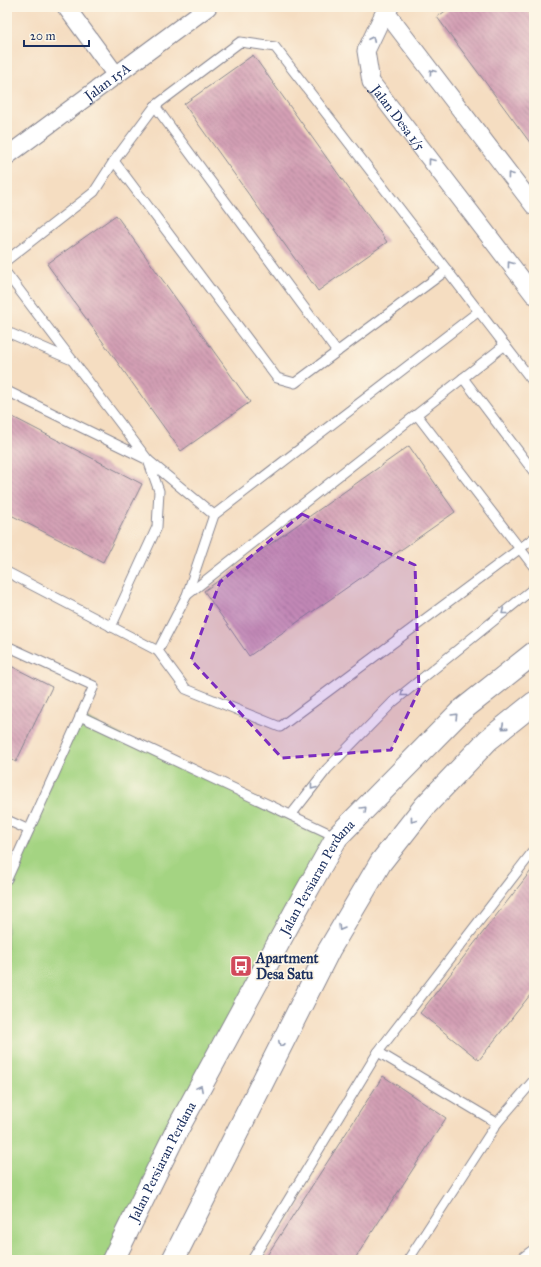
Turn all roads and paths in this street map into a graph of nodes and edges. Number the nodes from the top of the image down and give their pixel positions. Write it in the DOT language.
graph roads {
  1 [pos="66,7"];
  2 [pos="208,7"];
  3 [pos="387,9"];
  4 [pos="116,75"];
  5 [pos="155,106"];
  6 [pos="7,156"];
  7 [pos="114,161"];
  8 [pos="534,206"];
  9 [pos="7,260"];
  10 [pos="447,270"];
  11 [pos="7,274"];
  12 [pos="534,295"];
  13 [pos="479,311"];
  14 [pos="7,332"];
  15 [pos="505,345"];
  16 [pos="337,352"];
  17 [pos="74,361"];
  18 [pos="463,378"];
  19 [pos="534,383"];
  20 [pos="7,392"];
  21 [pos="417,415"];
  22 [pos="148,460"];
  23 [pos="534,472"];
  24 [pos="214,515"];
  25 [pos="534,538"];
  26 [pos="521,549"];
  27 [pos="534,568"];
  28 [pos="7,572"];
  29 [pos="534,588"];
  30 [pos="188,596"];
  31 [pos="112,627"];
  32 [pos="7,646"];
  33 [pos="158,651"];
  34 [pos="534,653"];
  35 [pos="534,703"];
  36 [pos="80,716"];
  37 [pos="291,815"];
  38 [pos="7,820"];
  39 [pos="29,830"];
  40 [pos="337,837"];
  41 [pos="534,850"];
  42 [pos="7,879"];
  43 [pos="378,1052"];
  44 [pos="534,1080"];
  45 [pos="497,1123"];
  46 [pos="534,1254"];
  47 [pos="113,1260"];
  48 [pos="173,1260"];
  49 [pos="252,1260"];
  50 [pos="408,1260"];
  51 [pos="526,1260"];
  1 -- 4 [label="street"];
  2 -- 4 [label="street, Jalan 15A"];
  8 -- 3 [label="street, Jalan Desa 1/5, one-way"];
  12 -- 3 [label="street, Jalan Desa 1/5, one-way"];
  4 -- 6 [label="street, Jalan 15A"];
  5 -- 7 [label="lane"];
  5 -- 10 [label="lane"];
  5 -- 16 [label="lane"];
  7 -- 9 [label="lane"];
  7 -- 16 [label="lane"];
  10 -- 13 [label="lane"];
  10 -- 16 [label="lane"];
  11 -- 17 [label="lane"];
  13 -- 15 [label="lane"];
  13 -- 24 [label="lane"];
  14 -- 17 [label="lane"];
  15 -- 18 [label="lane"];
  15 -- 19 [label="lane"];
  17 -- 22 [label="lane"];
  18 -- 21 [label="lane"];
  18 -- 23 [label="lane"];
  20 -- 22 [label="lane"];
  21 -- 26 [label="lane"];
  21 -- 30 [label="lane"];
  22 -- 24 [label="lane"];
  22 -- 31 [label="lane"];
  24 -- 30 [label="lane"];
  25 -- 26 [label="lane"];
  26 -- 27 [label="lane"];
  26 -- 33 [label="lane"];
  28 -- 31 [label="lane"];
  29 -- 37 [label="lane, one-way"];
  30 -- 33 [label="lane"];
  31 -- 33 [label="lane"];
  32 -- 36 [label="lane"];
  40 -- 34 [label="street, Jalan Persiaran Perdana, one-way"];
  35 -- 48 [label="street, one-way"];
  36 -- 37 [label="lane"];
  36 -- 39 [label="lane"];
  37 -- 40 [label="lane"];
  38 -- 39 [label="lane"];
  39 -- 42 [label="lane"];
  47 -- 40 [label="street, Jalan Persiaran Perdana, one-way"];
  41 -- 43 [label="lane"];
  43 -- 45 [label="lane"];
  43 -- 49 [label="lane"];
  44 -- 45 [label="lane"];
  45 -- 50 [label="lane"];
  46 -- 51 [label="street"];
}
